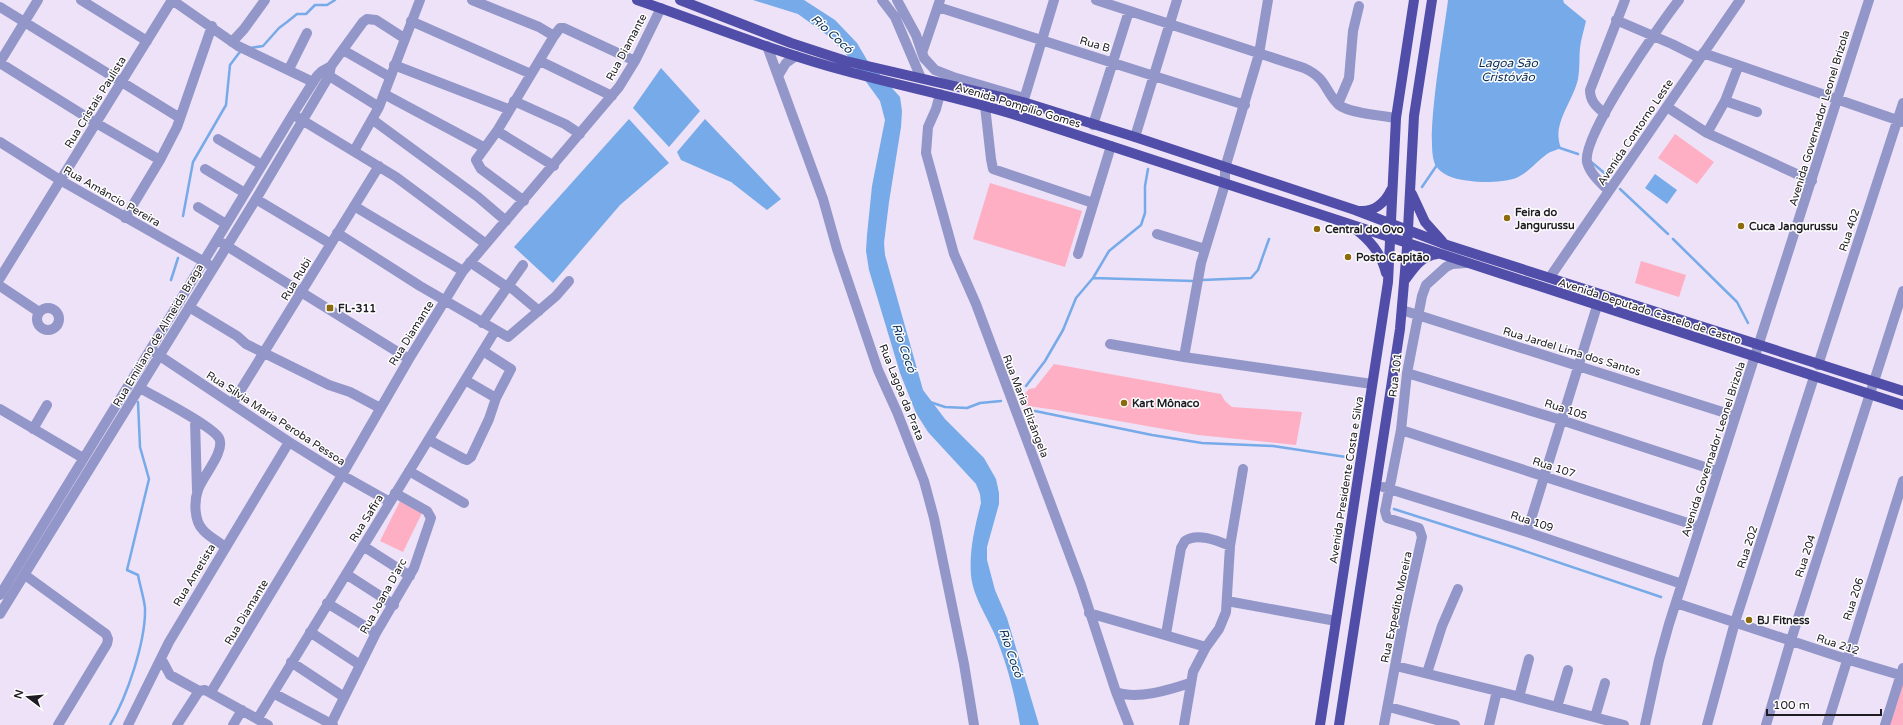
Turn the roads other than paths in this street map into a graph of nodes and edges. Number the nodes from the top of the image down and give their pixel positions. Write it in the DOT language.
graph roads {
  1 [pos="38,0"];
  2 [pos="81,0"];
  3 [pos="172,0"];
  4 [pos="265,0"];
  5 [pos="420,0"];
  6 [pos="472,0"];
  7 [pos="637,0"];
  8 [pos="680,0"];
  9 [pos="882,0"];
  10 [pos="897,0"];
  11 [pos="1054,0"];
  12 [pos="1177,0"];
  13 [pos="1268,0"];
  14 [pos="1414,0"];
  15 [pos="1432,0"];
  16 [pos="1625,0"];
  17 [pos="1679,0"];
  18 [pos="1740,0"];
  19 [pos="1869,0"];
  20 [pos="1101,1"];
  21 [pos="939,4"];
  22 [pos="1359,6"];
  23 [pos="0,8"];
  24 [pos="661,8"];
  25 [pos="1129,11"];
  26 [pos="1616,20"];
  27 [pos="25,21"];
  28 [pos="411,21"];
  29 [pos="1169,25"];
  30 [pos="212,26"];
  31 [pos="557,32"];
  32 [pos="307,33"];
  33 [pos="1652,35"];
  34 [pos="404,38"];
  35 [pos="147,41"];
  36 [pos="1041,41"];
  37 [pos="235,44"];
  38 [pos="767,46"];
  39 [pos="343,50"];
  40 [pos="922,53"];
  41 [pos="1259,54"];
  42 [pos="796,56"];
  43 [pos="1701,56"];
  44 [pos="540,61"];
  45 [pos="0,62"];
  46 [pos="634,62"];
  47 [pos="1112,62"];
  48 [pos="394,65"];
  49 [pos="1738,67"];
  50 [pos="289,69"];
  51 [pos="327,71"];
  52 [pos="531,74"];
  53 [pos="1154,75"];
  54 [pos="778,76"];
  55 [pos="390,77"];
  56 [pos="918,77"];
  57 [pos="121,82"];
  58 [pos="313,82"];
  59 [pos="384,94"];
  60 [pos="940,94"];
  61 [pos="612,96"];
  62 [pos="1024,100"];
  63 [pos="1838,100"];
  64 [pos="1725,101"];
  65 [pos="1903,103"];
  66 [pos="1338,104"];
  67 [pos="511,105"];
  68 [pos="1245,105"];
  69 [pos="985,106"];
  70 [pos="379,107"];
  71 [pos="1667,107"];
  72 [pos="1757,112"];
  73 [pos="293,114"];
  74 [pos="1605,114"];
  75 [pos="1019,116"];
  76 [pos="180,118"];
  77 [pos="1396,118"];
  78 [pos="302,120"];
  79 [pos="373,120"];
  80 [pos="1900,121"];
  81 [pos="96,123"];
  82 [pos="1092,125"];
  83 [pos="497,131"];
  84 [pos="1707,132"];
  85 [pos="580,134"];
  86 [pos="1135,138"];
  87 [pos="218,139"];
  88 [pos="0,142"];
  89 [pos="1111,146"];
  90 [pos="485,148"];
  91 [pos="354,151"];
  92 [pos="160,160"];
  93 [pos="262,165"];
  94 [pos="379,166"];
  95 [pos="554,166"];
  96 [pos="1225,168"];
  97 [pos="205,169"];
  98 [pos="60,180"];
  99 [pos="1812,181"];
  100 [pos="1225,184"];
  101 [pos="1392,188"];
  102 [pos="1411,191"];
  103 [pos="1609,191"];
  104 [pos="245,192"];
  105 [pos="256,199"];
  106 [pos="524,201"];
  107 [pos="1093,204"];
  108 [pos="354,206"];
  109 [pos="198,207"];
  110 [pos="1355,210"];
  111 [pos="126,218"];
  112 [pos="506,221"];
  113 [pos="1390,223"];
  114 [pos="226,224"];
  115 [pos="1350,225"];
  116 [pos="1408,230"];
  117 [pos="337,233"];
  118 [pos="1157,234"];
  119 [pos="1390,238"];
  120 [pos="217,239"];
  121 [pos="331,244"];
  122 [pos="486,244"];
  123 [pos="1407,244"];
  124 [pos="1447,245"];
  125 [pos="227,246"];
  126 [pos="1205,249"];
  127 [pos="1078,254"];
  128 [pos="1438,254"];
  129 [pos="203,262"];
  130 [pos="470,262"];
  131 [pos="1466,263"];
  132 [pos="523,264"];
  133 [pos="212,268"];
  134 [pos="463,271"];
  135 [pos="1550,277"];
  136 [pos="0,278"];
  137 [pos="1405,280"];
  138 [pos="569,281"];
  139 [pos="1388,282"];
  140 [pos="0,286"];
  141 [pos="507,286"];
  142 [pos="1903,291"];
  143 [pos="302,292"];
  144 [pos="445,300"];
  145 [pos="1597,306"];
  146 [pos="189,307"];
  147 [pos="1644,307"];
  148 [pos="1402,310"];
  149 [pos="539,311"];
  150 [pos="39,312"];
  151 [pos="1661,313"];
  152 [pos="1417,315"];
  153 [pos="1640,320"];
  154 [pos="482,322"];
  155 [pos="1657,325"];
  156 [pos="495,331"];
  157 [pos="1110,344"];
  158 [pos="1759,345"];
  159 [pos="150,350"];
  160 [pos="483,350"];
  161 [pos="264,353"];
  162 [pos="160,356"];
  163 [pos="1184,357"];
  164 [pos="1755,358"];
  165 [pos="409,359"];
  166 [pos="1579,365"];
  167 [pos="1818,365"];
  168 [pos="1375,369"];
  169 [pos="1392,373"];
  170 [pos="1407,373"];
  171 [pos="1814,377"];
  172 [pos="465,380"];
  173 [pos="1874,382"];
  174 [pos="1372,384"];
  175 [pos="140,388"];
  176 [pos="1903,391"];
  177 [pos="1870,395"];
  178 [pos="496,398"];
  179 [pos="232,404"];
  180 [pos="48,405"];
  181 [pos="1903,405"];
  182 [pos="380,408"];
  183 [pos="0,409"];
  184 [pos="1736,416"];
  185 [pos="195,420"];
  186 [pos="1561,420"];
  187 [pos="33,429"];
  188 [pos="1401,430"];
  189 [pos="428,440"];
  190 [pos="289,442"];
  191 [pos="83,458"];
  192 [pos="1243,469"];
  193 [pos="409,471"];
  194 [pos="1717,471"];
  195 [pos="342,475"];
  196 [pos="1543,476"];
  197 [pos="1903,481"];
  198 [pos="1375,484"];
  199 [pos="1389,489"];
  200 [pos="197,491"];
  201 [pos="395,493"];
  202 [pos="390,502"];
  203 [pos="464,503"];
  204 [pos="1386,517"];
  205 [pos="1700,527"];
  206 [pos="1351,530"];
  207 [pos="1368,531"];
  208 [pos="1526,532"];
  209 [pos="363,546"];
  210 [pos="1230,546"];
  211 [pos="225,547"];
  212 [pos="346,574"];
  213 [pos="410,576"];
  214 [pos="23,577"];
  215 [pos="4,579"];
  216 [pos="1682,584"];
  217 [pos="31,586"];
  218 [pos="1458,589"];
  219 [pos="0,595"];
  220 [pos="1227,601"];
  221 [pos="327,603"];
  222 [pos="1676,603"];
  223 [pos="394,605"];
  224 [pos="1089,613"];
  225 [pos="0,614"];
  226 [pos="1337,618"];
  227 [pos="1355,618"];
  228 [pos="1735,622"];
  229 [pos="310,632"];
  230 [pos="376,633"];
  231 [pos="1166,634"];
  232 [pos="1790,640"];
  233 [pos="1206,647"];
  234 [pos="161,658"];
  235 [pos="1846,659"];
  236 [pos="1529,660"];
  237 [pos="291,662"];
  238 [pos="360,665"];
  239 [pos="1396,666"];
  240 [pos="1568,670"];
  241 [pos="1427,673"];
  242 [pos="1902,673"];
  243 [pos="1190,682"];
  244 [pos="1605,683"];
  245 [pos="205,691"];
  246 [pos="1497,691"];
  247 [pos="1116,692"];
  248 [pos="273,693"];
  249 [pos="1519,696"];
  250 [pos="344,697"];
  251 [pos="1389,707"];
  252 [pos="1557,707"];
  253 [pos="242,710"];
  254 [pos="1595,717"];
  255 [pos="258,718"];
  256 [pos="58,725"];
  257 [pos="128,725"];
  258 [pos="177,725"];
  259 [pos="233,725"];
  260 [pos="268,725"];
  261 [pos="332,725"];
  262 [pos="974,725"];
  263 [pos="1129,725"];
  264 [pos="1184,725"];
  265 [pos="1320,725"];
  266 [pos="1340,725"];
  267 [pos="1384,725"];
  268 [pos="1455,725"];
  269 [pos="1489,725"];
  270 [pos="1624,725"];
  271 [pos="1645,725"];
  272 [pos="1707,725"];
  273 [pos="1766,725"];
  274 [pos="1827,725"];
  275 [pos="1885,725"];
  1 -- 27 [label="street"];
  2 -- 35 [label="street"];
  3 -- 30 [label="street"];
  3 -- 35 [label="street, Rua Cristais Paulista"];
  4 -- 37 [label="street"];
  5 -- 28 [label="street"];
  6 -- 31 [label="street"];
  7 -- 24 [label="main road, Avenida Pompílio Gomes"];
  8 -- 56 [label="main road, Avenida Pompílio Gomes"];
  9 -- 56 [label="street"];
  10 -- 40 [label="street"];
  11 -- 36 [label="street"];
  12 -- 29 [label="street"];
  13 -- 41 [label="street"];
  14 -- 77 [label="main road, Avenida Presidente Costa e Silva"];
  15 -- 102 [label="main road"];
  16 -- 26 [label="street"];
  17 -- 33 [label="street"];
  18 -- 43 [label="street, Avenida Contorno Leste"];
  19 -- 63 [label="street, Avenida Governador Leonel Brizola"];
  20 -- 25 [label="street"];
  21 -- 36 [label="street, Rua B"];
  21 -- 40 [label="street"];
  22 -- 66 [label="street"];
  23 -- 27 [label="street"];
  24 -- 38 [label="main road, Avenida Pompílio Gomes"];
  24 -- 46 [label="street, Rua Diamante"];
  25 -- 29 [label="street"];
  25 -- 47 [label="street"];
  26 -- 33 [label="street"];
  26 -- 74 [label="street"];
  27 -- 45 [label="street"];
  27 -- 57 [label="street"];
  28 -- 34 [label="street"];
  28 -- 52 [label="street"];
  29 -- 41 [label="street"];
  29 -- 53 [label="street"];
  30 -- 37 [label="street"];
  30 -- 76 [label="street"];
  31 -- 44 [label="street"];
  31 -- 46 [label="street"];
  32 -- 50 [label="street"];
  33 -- 43 [label="street"];
  33 -- 74 [label="street"];
  34 -- 39 [label="street, Rua Emíliano de Almeida Braga"];
  34 -- 48 [label="street"];
  35 -- 57 [label="street, Rua Cristais Paulista"];
  36 -- 47 [label="street, Rua B"];
  36 -- 62 [label="street"];
  37 -- 50 [label="street"];
  38 -- 42 [label="main road, Avenida Pompílio Gomes"];
  38 -- 54 [label="street, Rua Lagoa da Prata"];
  39 -- 51 [label="street, Rua Emíliano de Almeida Braga"];
  39 -- 55 [label="street"];
  40 -- 62 [label="street"];
  41 -- 66 [label="street"];
  41 -- 68 [label="street"];
  42 -- 54 [label="street"];
  42 -- 60 [label="main road, Avenida Pompílio Gomes"];
  43 -- 49 [label="street"];
  43 -- 71 [label="street, Avenida Contorno Leste"];
  44 -- 52 [label="street"];
  44 -- 61 [label="street"];
  45 -- 81 [label="street"];
  46 -- 61 [label="street, Rua Diamante"];
  47 -- 53 [label="street, Rua B"];
  47 -- 82 [label="street"];
  48 -- 55 [label="street"];
  48 -- 67 [label="street"];
  49 -- 63 [label="street"];
  49 -- 64 [label="street"];
  50 -- 58 [label="street"];
  51 -- 58 [label="street, Rua Emíliano de Almeida Braga"];
  51 -- 70 [label="street"];
  51 -- 78 [label="street, Rua Emíliano de Almeida Braga"];
  52 -- 67 [label="street"];
  53 -- 68 [label="street, Rua B"];
  53 -- 86 [label="street"];
  54 -- 262 [label="street, Rua Lagoa da Prata"];
  55 -- 59 [label="street"];
  56 -- 62 [label="main road, Avenida Pompílio Gomes"];
  57 -- 76 [label="street"];
  57 -- 81 [label="street, Rua Cristais Paulista"];
  58 -- 73 [label="street, Rua Emíliano de Almeida Braga"];
  59 -- 70 [label="street"];
  59 -- 90 [label="street"];
  60 -- 69 [label="main road, Avenida Pompílio Gomes"];
  60 -- 224 [label="street, Rua Maria Elizângela"];
  61 -- 85 [label="street, Rua Diamante"];
  62 -- 75 [label="street"];
  62 -- 82 [label="main road, Avenida Pompílio Gomes"];
  63 -- 80 [label="street"];
  63 -- 99 [label="street, Avenida Governador Leonel Brizola"];
  64 -- 72 [label="street"];
  64 -- 84 [label="street"];
  65 -- 80 [label="street, Rua 402"];
  66 -- 77 [label="street"];
  67 -- 83 [label="street"];
  67 -- 85 [label="street"];
  68 -- 96 [label="street"];
  69 -- 75 [label="main road, Avenida Pompílio Gomes"];
  69 -- 107 [label="street"];
  70 -- 79 [label="street"];
  71 -- 84 [label="street"];
  71 -- 103 [label="street, Avenida Contorno Leste"];
  73 -- 78 [label="street"];
  73 -- 93 [label="street, Rua Emíliano de Almeida Braga"];
  74 -- 103 [label="street"];
  75 -- 89 [label="main road, Avenida Pompílio Gomes"];
  76 -- 92 [label="street"];
  77 -- 101 [label="main road, Avenida Presidente Costa e Silva"];
  78 -- 91 [label="street"];
  78 -- 105 [label="street, Rua Emíliano de Almeida Braga"];
  79 -- 91 [label="street"];
  79 -- 112 [label="street"];
  80 -- 167 [label="street, Rua 402"];
  81 -- 92 [label="street"];
  81 -- 98 [label="street, Rua Cristais Paulista"];
  82 -- 86 [label="main road, Avenida Pompílio Gomes"];
  83 -- 90 [label="street"];
  83 -- 95 [label="street"];
  84 -- 99 [label="street"];
  85 -- 95 [label="street, Rua Diamante"];
  86 -- 96 [label="main road, Avenida Pompílio Gomes"];
  87 -- 93 [label="street"];
  88 -- 98 [label="street, Rua Amâncio Pereira"];
  89 -- 100 [label="main road, Avenida Pompílio Gomes"];
  89 -- 107 [label="street"];
  90 -- 106 [label="street"];
  91 -- 94 [label="street"];
  92 -- 111 [label="street"];
  93 -- 104 [label="street, Rua Emíliano de Almeida Braga"];
  94 -- 108 [label="street, Rua Rubi"];
  94 -- 122 [label="street"];
  95 -- 106 [label="street, Rua Diamante"];
  96 -- 100 [label="street"];
  96 -- 110 [label="main road, Avenida Pompílio Gomes"];
  97 -- 104 [label="street"];
  98 -- 111 [label="street, Rua Amâncio Pereira"];
  98 -- 136 [label="street, Rua Cristais Paulista"];
  99 -- 158 [label="street, Avenida Governador Leonel Brizola"];
  100 -- 115 [label="main road, Avenida Pompílio Gomes"];
  100 -- 126 [label="street"];
  101 -- 110 [label="main road"];
  101 -- 113 [label="main road, Avenida Presidente Costa e Silva"];
  102 -- 116 [label="main road"];
  102 -- 124 [label="main road"];
  103 -- 135 [label="street, Avenida Contorno Leste"];
  104 -- 114 [label="street, Rua Emíliano de Almeida Braga"];
  105 -- 121 [label="street"];
  105 -- 125 [label="street, Rua Emíliano de Almeida Braga"];
  106 -- 112 [label="street, Rua Diamante"];
  107 -- 127 [label="street"];
  108 -- 117 [label="street, Rua Rubi"];
  108 -- 134 [label="street"];
  109 -- 114 [label="street"];
  110 -- 113 [label="main road, Avenida Pompílio Gomes"];
  111 -- 129 [label="street, Rua Amâncio Pereira"];
  112 -- 122 [label="street, Rua Diamante"];
  113 -- 116 [label="main road, Avenida Deputado Castelo de Castro"];
  113 -- 119 [label="main road, Avenida Presidente Costa e Silva"];
  114 -- 120 [label="street, Rua Emíliano de Almeida Braga"];
  115 -- 119 [label="main road, Avenida Pompílio Gomes"];
  115 -- 139 [label="main road"];
  116 -- 123 [label="main road"];
  116 -- 124 [label="main road, Avenida Deputado Castelo de Castro"];
  117 -- 121 [label="street, Rua Rubi"];
  117 -- 144 [label="street"];
  118 -- 126 [label="street"];
  119 -- 123 [label="main road, Avenida Deputado Castelo de Castro"];
  119 -- 139 [label="main road, Avenida Presidente Costa e Silva"];
  120 -- 125 [label="street"];
  120 -- 129 [label="street, Rua Emíliano de Almeida Braga"];
  121 -- 143 [label="street, Rua Rubi"];
  122 -- 130 [label="street, Rua Diamante"];
  123 -- 128 [label="main road, Avenida Deputado Castelo de Castro"];
  123 -- 137 [label="main road"];
  124 -- 135 [label="main road, Avenida Deputado Castelo de Castro"];
  125 -- 133 [label="street, Rua Emíliano de Almeida Braga"];
  125 -- 143 [label="street"];
  126 -- 163 [label="street"];
  128 -- 131 [label="main road, Avenida Deputado Castelo de Castro"];
  128 -- 137 [label="main road"];
  129 -- 133 [label="street, Rua Amâncio Pereira"];
  129 -- 159 [label="street, Rua Emíliano de Almeida Braga"];
  130 -- 134 [label="street, Rua Diamante"];
  130 -- 141 [label="street"];
  131 -- 145 [label="main road, Avenida Deputado Castelo de Castro"];
  131 -- 152 [label="street, Rua 101"];
  132 -- 141 [label="street"];
  133 -- 146 [label="street, Rua Emíliano de Almeida Braga"];
  134 -- 144 [label="street, Rua Diamante"];
  135 -- 147 [label="main road, Avenida Deputado Castelo de Castro"];
  137 -- 148 [label="main road"];
  138 -- 149 [label="street"];
  139 -- 168 [label="main road, Avenida Presidente Costa e Silva"];
  140 -- 150 [label="street"];
  141 -- 149 [label="street"];
  141 -- 154 [label="street"];
  142 -- 173 [label="street, Rua 204"];
  143 -- 161 [label="street, Rua Rubi"];
  143 -- 165 [label="street"];
  144 -- 154 [label="street"];
  144 -- 165 [label="street, Rua Diamante"];
  145 -- 153 [label="main road, Avenida Deputado Castelo de Castro"];
  145 -- 166 [label="street"];
  146 -- 161 [label="street"];
  146 -- 162 [label="street, Rua Emíliano de Almeida Braga"];
  147 -- 151 [label="main road, Avenida Deputado Castelo de Castro"];
  147 -- 153 [label="main road"];
  148 -- 152 [label="street, Rua Jardel Lima dos Santos"];
  148 -- 169 [label="main road"];
  149 -- 156 [label="street"];
  151 -- 155 [label="main road"];
  151 -- 158 [label="main road, Avenida Deputado Castelo de Castro"];
  152 -- 166 [label="street, Rua Jardel Lima dos Santos"];
  152 -- 170 [label="street, Rua 101"];
  153 -- 155 [label="main road, Avenida Deputado Castelo de Castro"];
  154 -- 156 [label="street"];
  155 -- 164 [label="main road, Avenida Deputado Castelo de Castro"];
  156 -- 160 [label="street, Rua Safira"];
  157 -- 163 [label="street"];
  158 -- 164 [label="street, Avenida Governador Leonel Brizola"];
  158 -- 167 [label="main road, Avenida Deputado Castelo de Castro"];
  159 -- 162 [label="street, Rua Silvia Maria Peroba Pessoa"];
  159 -- 191 [label="street, Rua Emíliano de Almeida Braga"];
  160 -- 172 [label="street, Rua Safira"];
  160 -- 178 [label="street"];
  161 -- 179 [label="street, Rua Rubi"];
  161 -- 182 [label="street"];
  162 -- 175 [label="street, Rua Emíliano de Almeida Braga"];
  162 -- 179 [label="street, Rua Silvia Maria Peroba Pessoa"];
  163 -- 174 [label="street"];
  164 -- 171 [label="main road, Avenida Deputado Castelo de Castro"];
  164 -- 184 [label="street, Avenida Governador Leonel Brizola"];
  165 -- 182 [label="street, Rua Diamante"];
  166 -- 184 [label="street, Rua Jardel Lima dos Santos"];
  166 -- 186 [label="street"];
  167 -- 173 [label="main road, Avenida Deputado Castelo de Castro"];
  168 -- 169 [label="main road"];
  168 -- 174 [label="main road, Avenida Presidente Costa e Silva"];
  169 -- 198 [label="main road"];
  170 -- 186 [label="street, Rua 105"];
  170 -- 188 [label="street, Rua 101"];
  171 -- 177 [label="main road, Avenida Deputado Castelo de Castro"];
  171 -- 228 [label="street, Rua 202"];
  172 -- 178 [label="street"];
  172 -- 189 [label="street, Rua Safira"];
  173 -- 176 [label="main road, Avenida Deputado Castelo de Castro"];
  173 -- 177 [label="street, Rua 204"];
  174 -- 206 [label="main road, Avenida Presidente Costa e Silva"];
  175 -- 185 [label="street"];
  175 -- 214 [label="street, Rua Emíliano de Almeida Braga"];
  177 -- 181 [label="main road, Avenida Deputado Castelo de Castro"];
  177 -- 232 [label="street, Rua 204"];
  178 -- 189 [label="street"];
  179 -- 190 [label="street, Rua Silvia Maria Peroba Pessoa"];
  180 -- 187 [label="street"];
  182 -- 195 [label="street, Rua Diamante"];
  183 -- 187 [label="street"];
  184 -- 194 [label="street, Avenida Governador Leonel Brizola"];
  185 -- 200 [label="street"];
  185 -- 200 [label="street"];
  186 -- 194 [label="street, Rua 105"];
  186 -- 196 [label="street"];
  187 -- 191 [label="street"];
  188 -- 196 [label="street, Rua 107"];
  188 -- 199 [label="street, Rua 101"];
  189 -- 193 [label="street, Rua Safira"];
  190 -- 195 [label="street, Rua Silvia Maria Peroba Pessoa"];
  190 -- 211 [label="street, Rua Ametista"];
  191 -- 215 [label="street, Rua Emíliano de Almeida Braga"];
  192 -- 210 [label="street"];
  193 -- 201 [label="street, Rua Safira"];
  193 -- 203 [label="street"];
  194 -- 205 [label="street, Avenida Governador Leonel Brizola"];
  195 -- 202 [label="street, Rua Silvia Maria Peroba Pessoa"];
  195 -- 245 [label="street, Rua Diamante"];
  196 -- 205 [label="street, Rua 107"];
  196 -- 208 [label="street"];
  197 -- 235 [label="street, Rua 206"];
  198 -- 199 [label="street, Rua 109"];
  198 -- 207 [label="main road"];
  199 -- 204 [label="street, Rua 101"];
  199 -- 208 [label="street, Rua 109"];
  200 -- 211 [label="street"];
  201 -- 202 [label="street, Rua Safira"];
  201 -- 213 [label="street, Rua Joana D'arc"];
  202 -- 209 [label="street, Rua Safira"];
  204 -- 239 [label="street, Rua Expedito Moreira"];
  205 -- 216 [label="street, Avenida Governador Leonel Brizola"];
  206 -- 207 [label="main road"];
  206 -- 226 [label="main road, Avenida Presidente Costa e Silva"];
  207 -- 227 [label="main road"];
  208 -- 216 [label="street, Rua 109"];
  209 -- 212 [label="street, Rua Safira"];
  209 -- 213 [label="street"];
  210 -- 220 [label="street"];
  210 -- 231 [label="street"];
  211 -- 234 [label="street, Rua Ametista"];
  212 -- 221 [label="street, Rua Safira"];
  212 -- 223 [label="street"];
  213 -- 223 [label="street, Rua Joana D'arc"];
  214 -- 217 [label="street"];
  214 -- 225 [label="street, Rua Emíliano de Almeida Braga"];
  214 -- 256 [label="street"];
  215 -- 219 [label="street, Rua Emíliano de Almeida Braga"];
  216 -- 222 [label="street, Avenida Governador Leonel Brizola"];
  218 -- 241 [label="street"];
  220 -- 226 [label="street"];
  220 -- 233 [label="street"];
  221 -- 229 [label="street, Rua Safira"];
  221 -- 230 [label="street"];
  222 -- 228 [label="street, Rua 212"];
  222 -- 271 [label="street, Avenida Governador Leonel Brizola"];
  223 -- 230 [label="street, Rua Joana D'arc"];
  224 -- 231 [label="street"];
  224 -- 247 [label="street, Rua Maria Elizângela"];
  226 -- 227 [label="main road"];
  226 -- 265 [label="main road, Avenida Presidente Costa e Silva"];
  227 -- 266 [label="main road"];
  228 -- 232 [label="street, Rua 212"];
  228 -- 272 [label="street, Rua 202"];
  229 -- 237 [label="street, Rua Safira"];
  229 -- 238 [label="street"];
  230 -- 238 [label="street, Rua Joana D'arc"];
  231 -- 233 [label="street"];
  232 -- 235 [label="street, Rua 212"];
  232 -- 273 [label="street, Rua 204"];
  233 -- 243 [label="street"];
  234 -- 245 [label="street"];
  234 -- 257 [label="street, Rua Ametista"];
  235 -- 242 [label="street, Rua 212"];
  235 -- 274 [label="street, Rua 206"];
  236 -- 249 [label="street"];
  237 -- 248 [label="street, Rua Safira"];
  237 -- 250 [label="street"];
  238 -- 250 [label="street, Rua Joana D'arc"];
  239 -- 241 [label="street"];
  239 -- 251 [label="street, Rua Expedito Moreira"];
  240 -- 252 [label="street"];
  241 -- 246 [label="street"];
  242 -- 275 [label="street"];
  243 -- 247 [label="street"];
  243 -- 264 [label="street"];
  244 -- 254 [label="street"];
  245 -- 253 [label="street"];
  245 -- 258 [label="street, Rua Diamante"];
  246 -- 249 [label="street"];
  246 -- 269 [label="street"];
  247 -- 263 [label="street, Rua Maria Elizângela"];
  248 -- 255 [label="street, Rua Safira"];
  248 -- 261 [label="street"];
  249 -- 252 [label="street"];
  250 -- 261 [label="street, Rua Joana D'arc"];
  251 -- 267 [label="street, Rua Expedito Moreira"];
  251 -- 268 [label="street"];
  252 -- 254 [label="street"];
  253 -- 255 [label="street"];
  253 -- 259 [label="street"];
  254 -- 270 [label="street"];
  255 -- 260 [label="street"];
}
